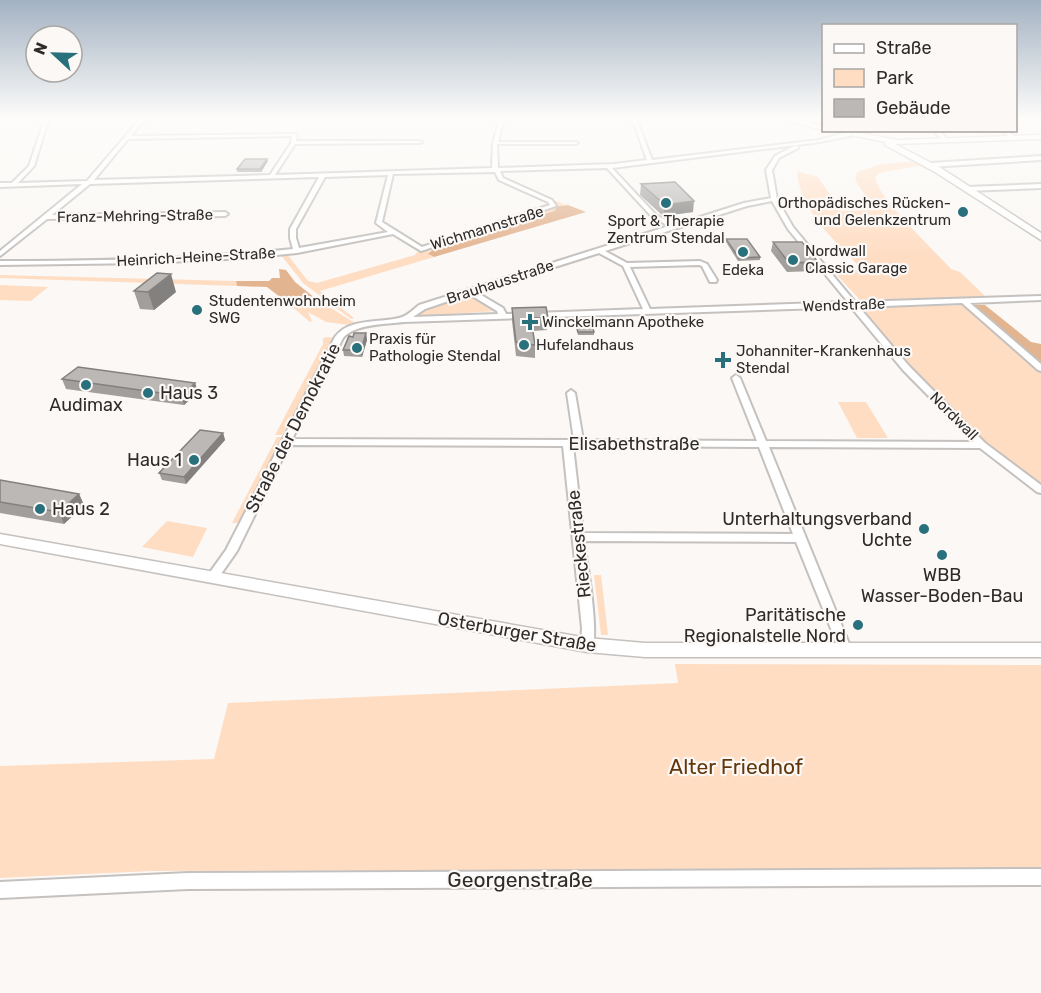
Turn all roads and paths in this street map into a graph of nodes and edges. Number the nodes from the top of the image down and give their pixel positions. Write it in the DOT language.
graph roads {
  1 [pos="32,164"];
  2 [pos="104,164"];
  3 [pos="279,164"];
  4 [pos="496,164"];
  5 [pos="625,164"];
  6 [pos="772,164"];
  7 [pos="928,164"];
  8 [pos="608,166"];
  9 [pos="496,170"];
  10 [pos="391,173"];
  11 [pos="323,175"];
  12 [pos="271,177"];
  13 [pos="89,182"];
  14 [pos="13,184"];
  15 [pos="0,185"];
  16 [pos="1041,186"];
  17 [pos="967,189"];
  18 [pos="774,199"];
  19 [pos="225,214"];
  20 [pos="46,217"];
  21 [pos="675,226"];
  22 [pos="391,233"];
  23 [pos="1041,237"];
  24 [pos="297,251"];
  25 [pos="600,251"];
  26 [pos="0,254"];
  27 [pos="0,263"];
  28 [pos="626,265"];
  29 [pos="713,280"];
  30 [pos="470,292"];
  31 [pos="1041,298"];
  32 [pos="964,301"];
  33 [pos="854,305"];
  34 [pos="647,311"];
  35 [pos="503,316"];
  36 [pos="404,320"];
  37 [pos="1041,368"];
  38 [pos="736,378"];
  39 [pos="571,393"];
  40 [pos="286,442"];
  41 [pos="574,444"];
  42 [pos="764,445"];
  43 [pos="982,445"];
  44 [pos="1041,490"];
  45 [pos="578,537"];
  46 [pos="801,538"];
  47 [pos="0,539"];
  48 [pos="212,578"];
  49 [pos="587,645"];
  50 [pos="1041,650"];
  51 [pos="846,651"];
  52 [pos="1041,877"];
  53 [pos="0,890"];
  1 -- 14 [label="street"];
  2 -- 13 [label="street"];
  3 -- 12 [label="street"];
  4 -- 9 [label="street"];
  5 -- 8 [label="street"];
  6 -- 18 [label="street, Nordwall"];
  7 -- 17 [label="main road"];
  8 -- 9 [label="street"];
  8 -- 21 [label="street"];
  9 -- 10 [label="street"];
  9 -- 22 [label="street, Wichmannstraße"];
  10 -- 11 [label="street"];
  10 -- 22 [label="street"];
  11 -- 12 [label="street"];
  11 -- 24 [label="street"];
  12 -- 13 [label="street"];
  13 -- 14 [label="street"];
  13 -- 20 [label="street"];
  14 -- 15 [label="street"];
  16 -- 17 [label="street"];
  17 -- 23 [label="main road"];
  18 -- 21 [label="street, Brauhausstraße"];
  18 -- 33 [label="street, Nordwall"];
  19 -- 20 [label="street, Franz-Mehring-Straße"];
  20 -- 26 [label="street"];
  21 -- 25 [label="street, Brauhausstraße"];
  22 -- 24 [label="street, Heinrich-Heine-Straße"];
  24 -- 27 [label="street, Heinrich-Heine-Straße"];
  25 -- 28 [label="street"];
  25 -- 30 [label="street, Brauhausstraße"];
  28 -- 29 [label="street"];
  28 -- 34 [label="street"];
  30 -- 35 [label="street"];
  30 -- 36 [label="street, Brauhausstraße"];
  31 -- 32 [label="street, Wendstraße"];
  32 -- 33 [label="street, Wendstraße"];
  32 -- 37 [label="street"];
  33 -- 34 [label="street, Wendstraße"];
  33 -- 43 [label="street, Nordwall"];
  34 -- 35 [label="street, Wendstraße"];
  35 -- 36 [label="street, Wendstraße"];
  36 -- 40 [label="street, Straße der Demokratie"];
  38 -- 42 [label="street"];
  39 -- 41 [label="street, Rieckestraße"];
  40 -- 41 [label="street, Elisabethstraße"];
  40 -- 48 [label="street, Straße der Demokratie"];
  41 -- 42 [label="street, Elisabethstraße"];
  41 -- 45 [label="street, Rieckestraße"];
  42 -- 43 [label="street, Elisabethstraße"];
  42 -- 46 [label="street"];
  43 -- 44 [label="street, Nordwall"];
  45 -- 46 [label="street"];
  45 -- 49 [label="street, Rieckestraße"];
  46 -- 51 [label="street"];
  47 -- 48 [label="main road, Osterburger Straße"];
  48 -- 49 [label="main road, Osterburger Straße"];
  49 -- 51 [label="main road, Osterburger Straße"];
  50 -- 51 [label="main road, Osterburger Straße"];
  52 -- 53 [label="street, Georgenstraße"];
}
